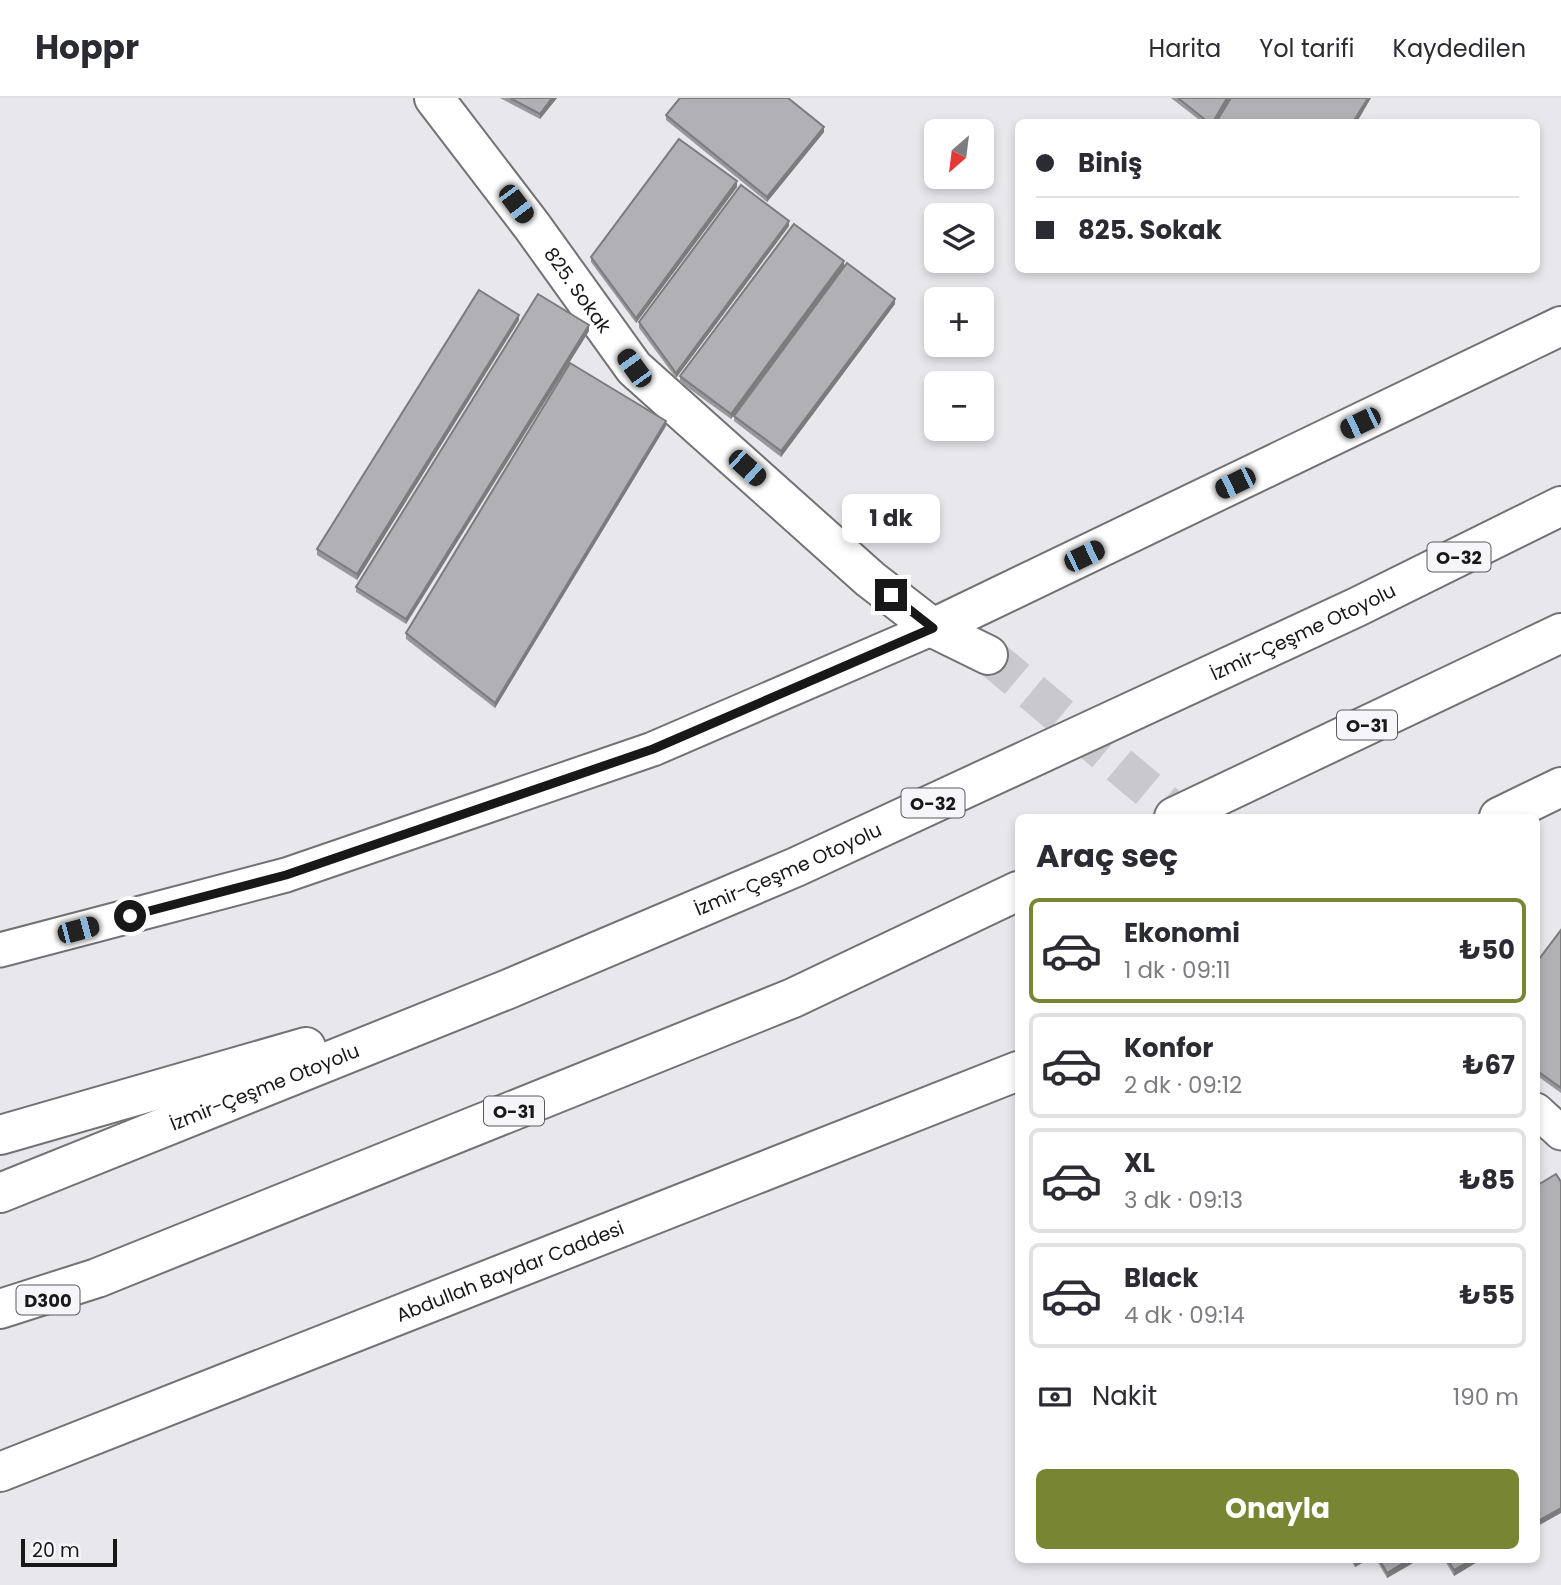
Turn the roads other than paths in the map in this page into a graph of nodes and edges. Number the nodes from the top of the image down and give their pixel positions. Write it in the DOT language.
graph roads {
  1 [pos="434,98"];
  2 [pos="1561,326"];
  3 [pos="1561,506"];
  4 [pos="933,628"];
  5 [pos="1561,634"];
  6 [pos="988,655"];
  7 [pos="1561,787"];
  8 [pos="1180,814"];
  9 [pos="1505,814"];
  10 [pos="1015,892"];
  11 [pos="0,950"];
  12 [pos="506,990"];
  13 [pos="1015,1072"];
  14 [pos="1540,1114"];
  15 [pos="1561,1133"];
  16 [pos="0,1135"];
  17 [pos="0,1193"];
  18 [pos="97,1278"];
  19 [pos="0,1309"];
  20 [pos="0,1323"];
  21 [pos="0,1472"];
  1 -- 4 [label="main road, 825. Sokak"];
  2 -- 4 [label="main road"];
  3 -- 12 [label="main road, İzmir-Çeşme Otoyolu / O-32"];
  4 -- 6 [label="main road, 825. Sokak"];
  4 -- 11 [label="street"];
  5 -- 8 [label="main road, O-31"];
  7 -- 9 [label="main road"];
  10 -- 18 [label="main road, O-31"];
  12 -- 16 [label="main road"];
  12 -- 17 [label="main road, İzmir-Çeşme Otoyolu"];
  13 -- 21 [label="main road, Abdullah Baydar Caddesi"];
  14 -- 15 [label="street"];
  18 -- 19 [label="main road, O-31"];
  18 -- 20 [label="main road, D300"];
}
